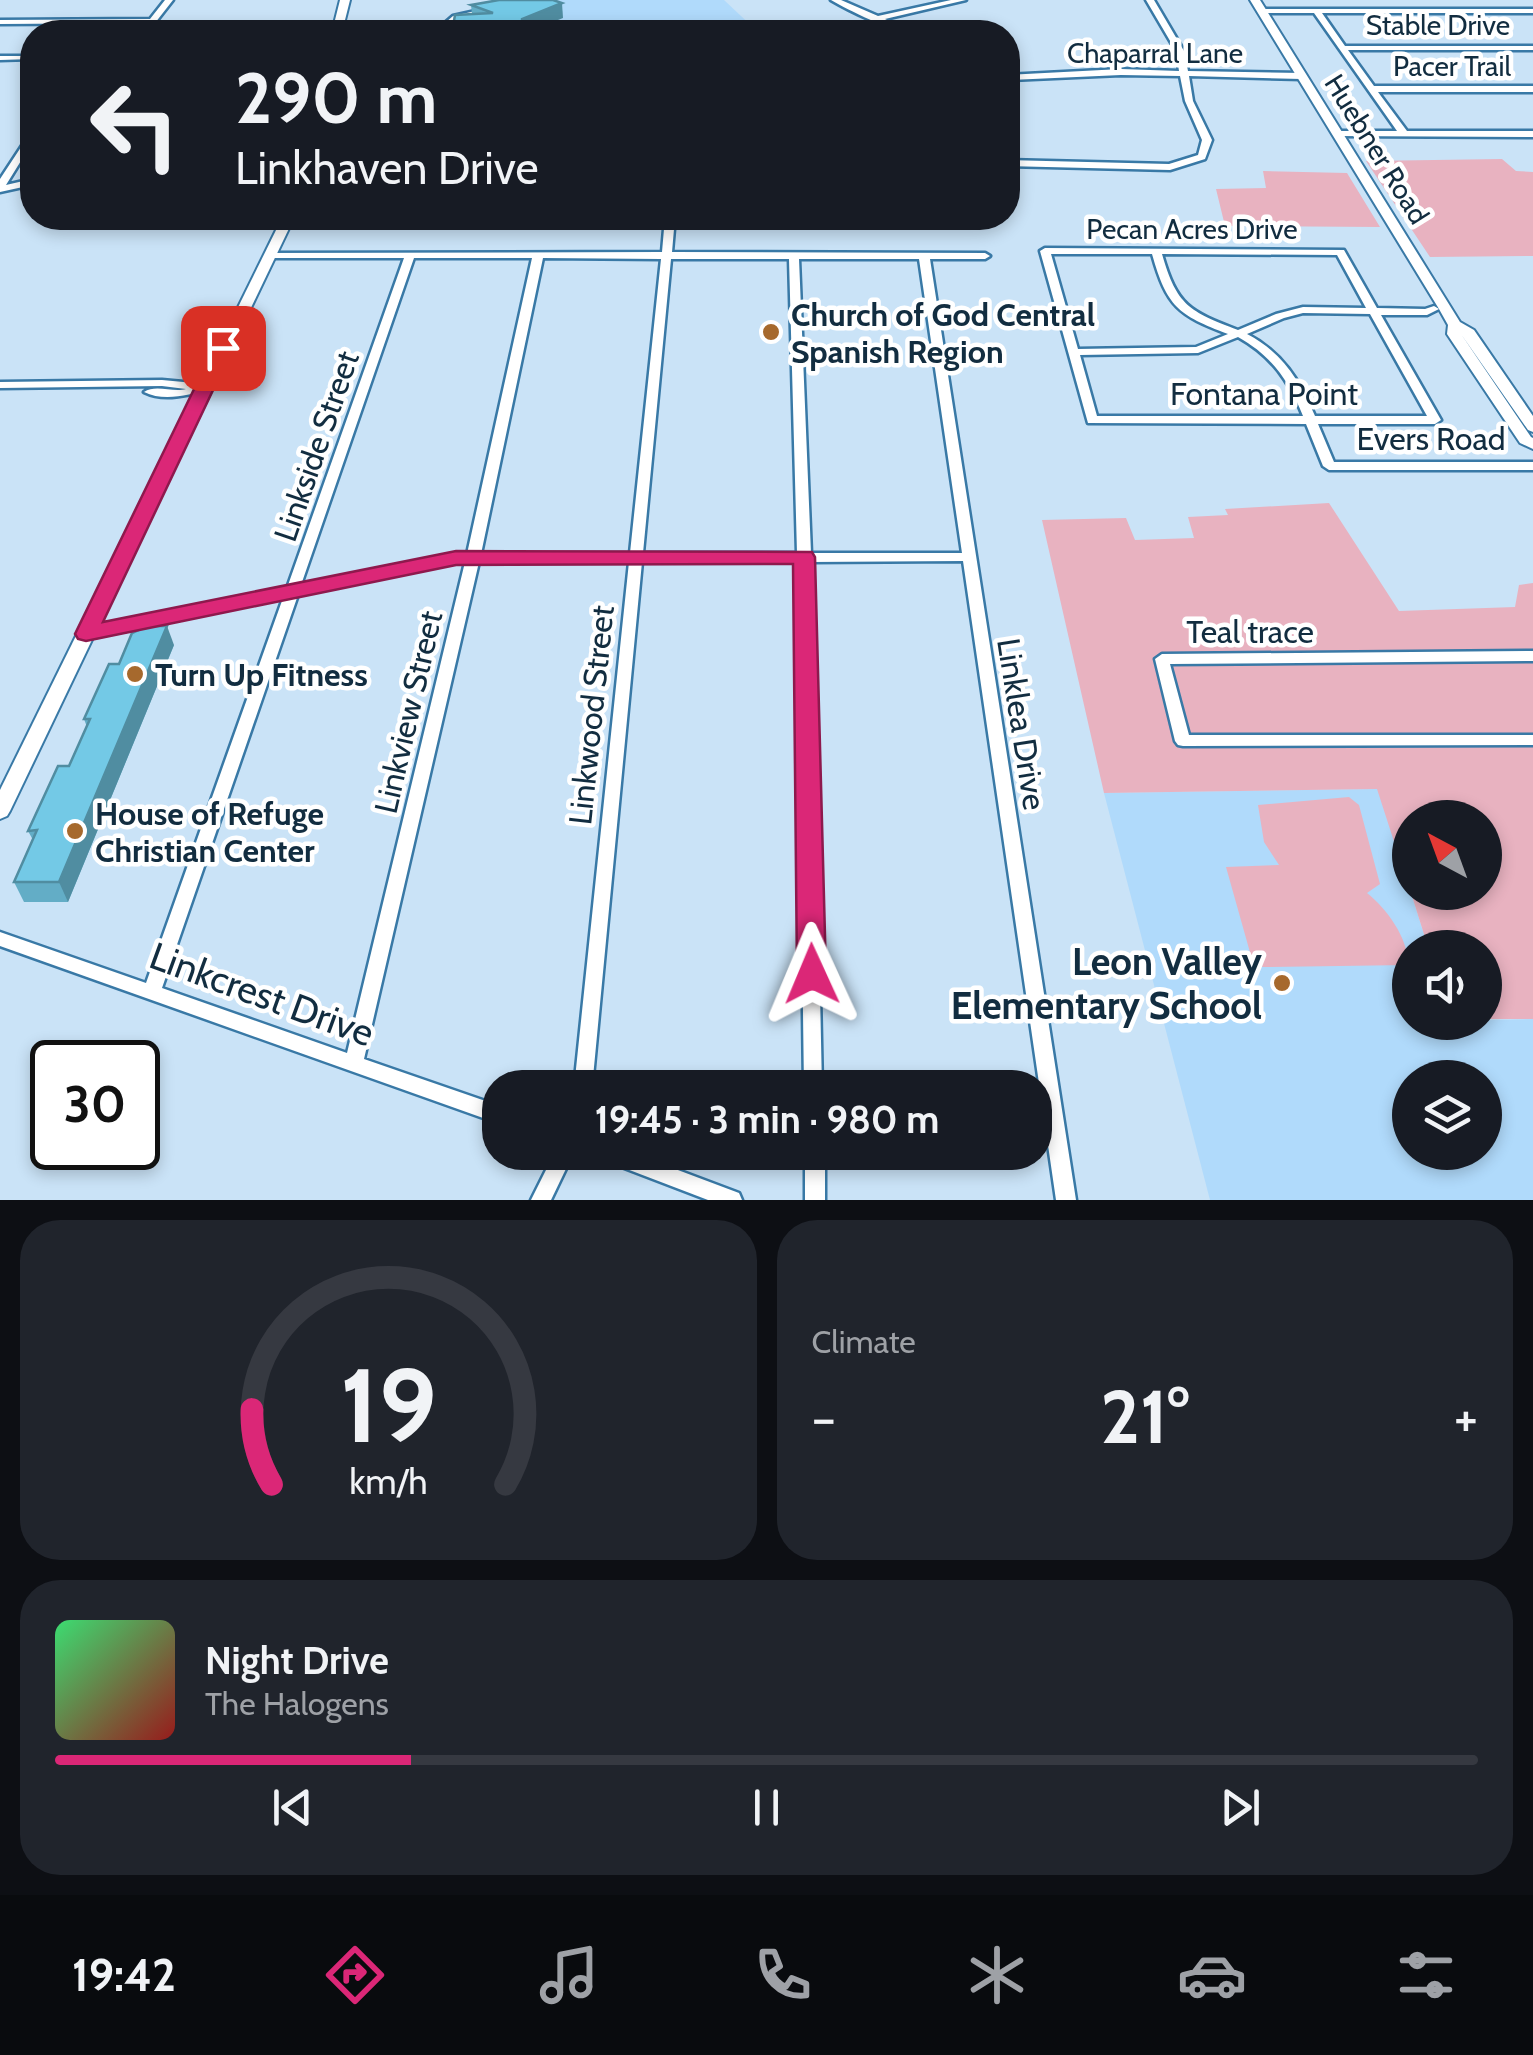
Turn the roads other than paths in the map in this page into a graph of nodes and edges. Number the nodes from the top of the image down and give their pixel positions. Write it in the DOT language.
graph roads {
  1 [pos="169,0"];
  2 [pos="834,0"];
  3 [pos="962,0"];
  4 [pos="1150,0"];
  5 [pos="1258,6"];
  6 [pos="502,8"];
  7 [pos="1533,10"];
  8 [pos="1316,11"];
  9 [pos="874,19"];
  10 [pos="154,20"];
  11 [pos="454,20"];
  12 [pos="1343,48"];
  13 [pos="1533,48"];
  14 [pos="1186,74"];
  15 [pos="1302,76"];
  16 [pos="1020,77"];
  17 [pos="1371,88"];
  18 [pos="1533,88"];
  19 [pos="1339,134"];
  20 [pos="1404,134"];
  21 [pos="1533,134"];
  22 [pos="20,156"];
  23 [pos="1020,163"];
  24 [pos="0,188"];
  25 [pos="282,230"];
  26 [pos="669,230"];
  27 [pos="1156,252"];
  28 [pos="271,255"];
  29 [pos="410,256"];
  30 [pos="538,256"];
  31 [pos="667,256"];
  32 [pos="794,256"];
  33 [pos="924,256"];
  34 [pos="985,256"];
  35 [pos="1377,309"];
  36 [pos="1440,309"];
  37 [pos="1455,325"];
  38 [pos="1236,335"];
  39 [pos="1072,352"];
  40 [pos="0,385"];
  41 [pos="205,387"];
  42 [pos="1309,421"];
  43 [pos="1533,427"];
  44 [pos="1533,444"];
  45 [pos="1533,466"];
  46 [pos="637,556"];
  47 [pos="804,557"];
  48 [pos="969,557"];
  49 [pos="473,558"];
  50 [pos="295,591"];
  51 [pos="86,634"];
  52 [pos="1533,656"];
  53 [pos="1533,740"];
  54 [pos="0,812"];
  55 [pos="0,939"];
  56 [pos="152,992"];
  57 [pos="354,1064"];
  58 [pos="584,1070"];
  59 [pos="814,1070"];
  60 [pos="482,1109"];
  61 [pos="556,1170"];
  62 [pos="653,1170"];
  63 [pos="815,1170"];
  64 [pos="541,1200"];
  65 [pos="732,1200"];
  66 [pos="816,1200"];
  67 [pos="1066,1200"];
  1 -- 10 [label="street"];
  2 -- 9 [label="street"];
  3 -- 9 [label="street"];
  4 -- 14 [label="street"];
  5 -- 8 [label="street"];
  5 -- 15 [label="main road, Huebner Road"];
  6 -- 11 [label="street"];
  7 -- 8 [label="street"];
  8 -- 12 [label="street"];
  12 -- 13 [label="street, Stable Drive"];
  12 -- 17 [label="street"];
  14 -- 15 [label="street, Chaparral Lane"];
  14 -- 16 [label="street, Chaparral Lane"];
  14 -- 23 [label="street"];
  15 -- 19 [label="main road, Huebner Road"];
  17 -- 18 [label="street, Pacer Trail"];
  17 -- 20 [label="street"];
  19 -- 20 [label="street"];
  19 -- 36 [label="main road, Huebner Road"];
  20 -- 21 [label="street"];
  22 -- 24 [label="street"];
  25 -- 28 [label="main road"];
  26 -- 31 [label="street, Linkwood Street"];
  27 -- 35 [label="street, Pecan Acres Drive"];
  27 -- 38 [label="street"];
  27 -- 39 [label="street, Pecan Acres Drive"];
  28 -- 29 [label="street"];
  28 -- 41 [label="main road"];
  29 -- 30 [label="street"];
  29 -- 50 [label="street, Linkside Street"];
  30 -- 31 [label="street"];
  30 -- 49 [label="street, Linkview Street"];
  31 -- 32 [label="street"];
  31 -- 46 [label="street, Linkwood Street"];
  32 -- 33 [label="street"];
  32 -- 47 [label="street"];
  33 -- 34 [label="street"];
  33 -- 48 [label="street, Linklea Drive"];
  35 -- 36 [label="street"];
  35 -- 38 [label="street"];
  35 -- 42 [label="street, Fontana Point"];
  36 -- 37 [label="main road, Huebner Road"];
  37 -- 43 [label="main road, Huebner Road"];
  37 -- 44 [label="main road, Huebner Road"];
  38 -- 39 [label="street"];
  38 -- 42 [label="street"];
  39 -- 42 [label="street, Fontana Point"];
  40 -- 41 [label="street"];
  41 -- 51 [label="main road"];
  42 -- 45 [label="street, Evers Road"];
  46 -- 47 [label="street"];
  46 -- 49 [label="street"];
  46 -- 58 [label="street, Linkwood Street"];
  47 -- 48 [label="street"];
  47 -- 59 [label="street"];
  48 -- 67 [label="street, Linklea Drive"];
  49 -- 50 [label="street"];
  49 -- 57 [label="street, Linkview Street"];
  50 -- 51 [label="street"];
  50 -- 56 [label="street, Linkside Street"];
  51 -- 54 [label="main road"];
  52 -- 53 [label="street, Teal trace"];
  55 -- 56 [label="street, Linkcrest Drive"];
  56 -- 57 [label="street, Linkcrest Drive"];
  57 -- 60 [label="street, Linkcrest Drive"];
  61 -- 64 [label="street"];
  62 -- 65 [label="street"];
  63 -- 66 [label="street"];
}
